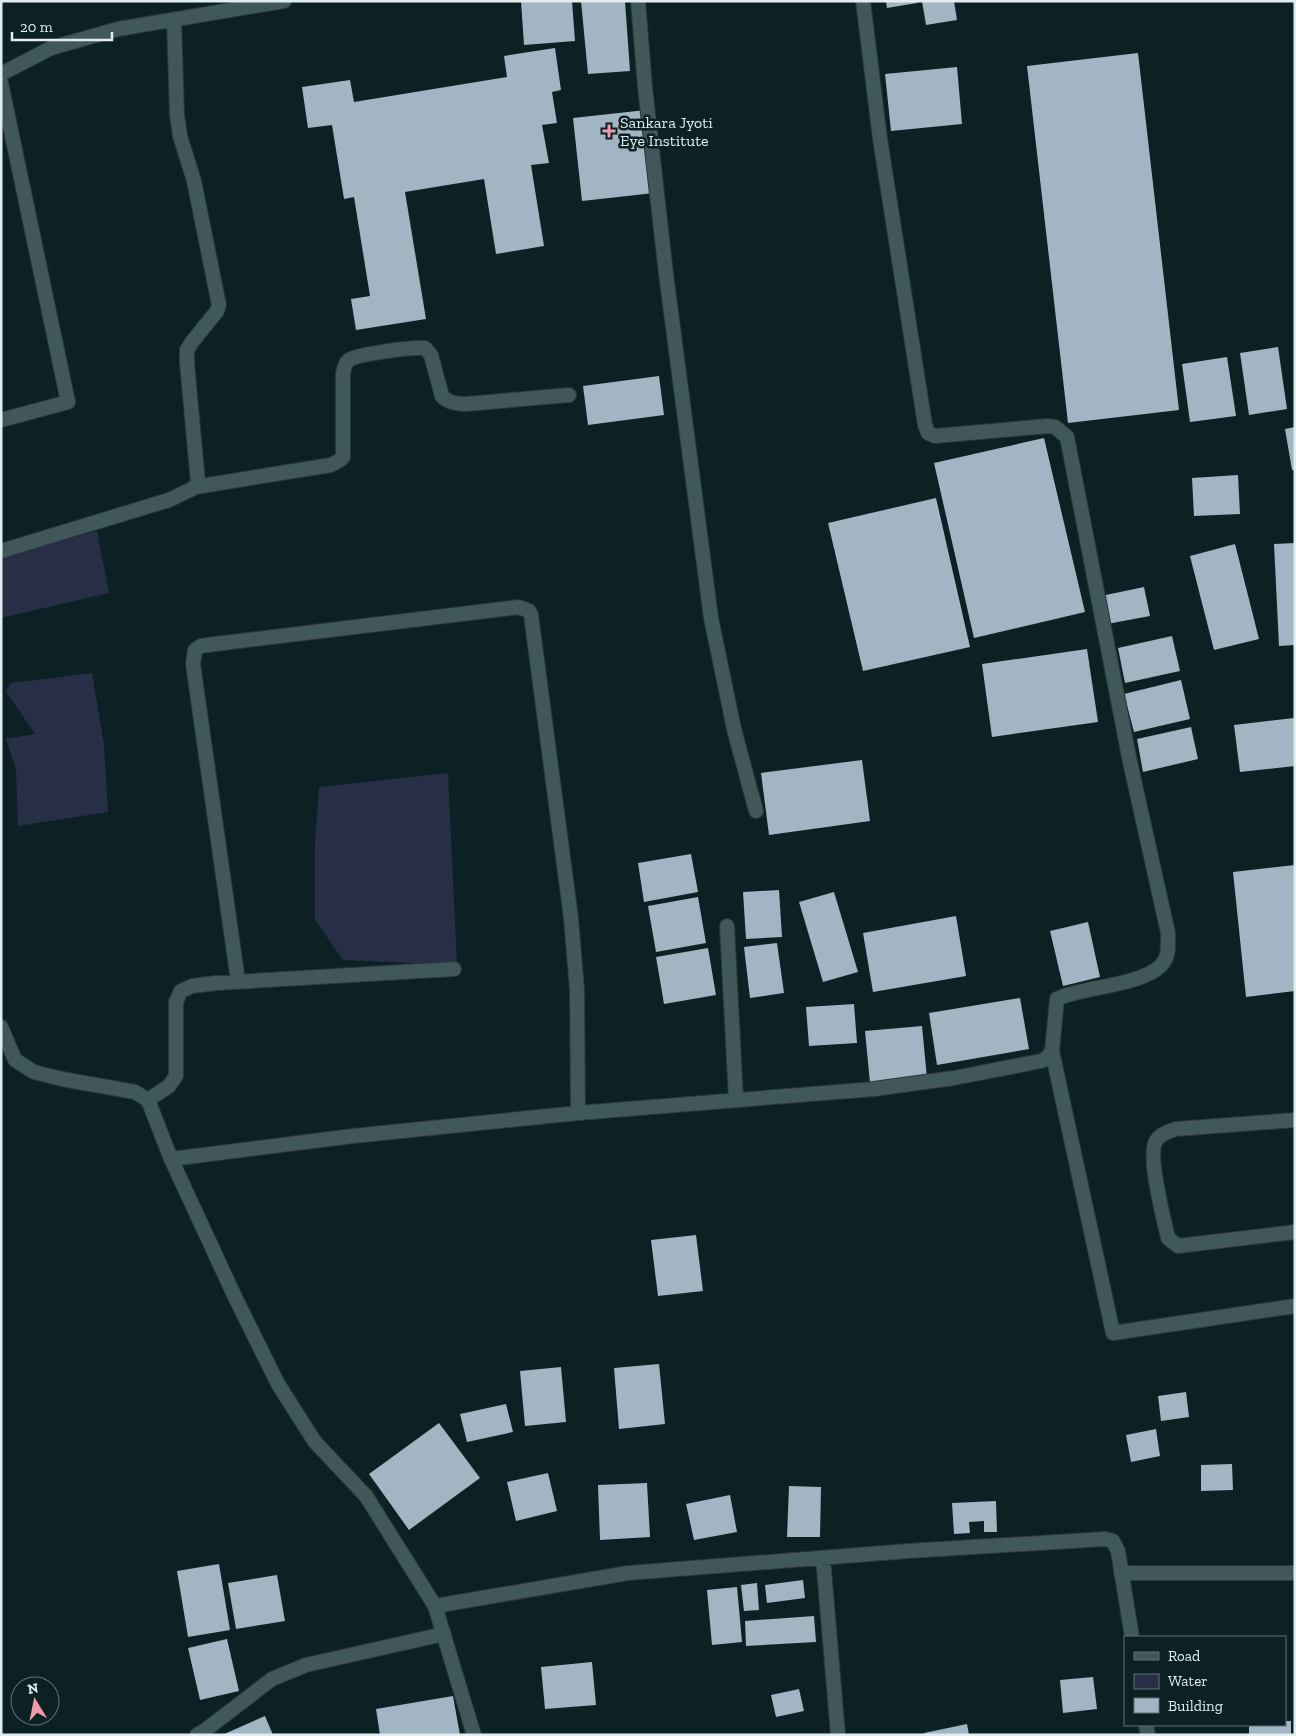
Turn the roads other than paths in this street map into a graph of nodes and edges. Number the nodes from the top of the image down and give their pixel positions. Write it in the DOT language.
graph roads {
  1 [pos="284,1"];
  2 [pos="638,1"];
  3 [pos="863,1"];
  4 [pos="174,20"];
  5 [pos="1,74"];
  6 [pos="1,83"];
  7 [pos="569,395"];
  8 [pos="1,420"];
  9 [pos="195,487"];
  10 [pos="1,551"];
  11 [pos="756,811"];
  12 [pos="727,926"];
  13 [pos="454,969"];
  14 [pos="238,981"];
  15 [pos="1,1027"];
  16 [pos="1052,1051"];
  17 [pos="8,1062"];
  18 [pos="148,1100"];
  19 [pos="736,1100"];
  20 [pos="578,1113"];
  21 [pos="1295,1120"];
  22 [pos="171,1159"];
  23 [pos="1295,1232"];
  24 [pos="1295,1306"];
  25 [pos="823,1558"];
  26 [pos="1121,1574"];
  27 [pos="1295,1574"];
  28 [pos="435,1606"];
  29 [pos="444,1634"];
  30 [pos="1132,1636"];
  31 [pos="197,1735"];
  32 [pos="474,1735"];
  33 [pos="838,1735"];
  1 -- 4 [label="street"];
  2 -- 11 [label="street"];
  3 -- 16 [label="street"];
  4 -- 5 [label="street"];
  4 -- 9 [label="street"];
  6 -- 8 [label="street"];
  7 -- 9 [label="street"];
  9 -- 10 [label="street"];
  12 -- 19 [label="street"];
  13 -- 14 [label="street"];
  14 -- 18 [label="street"];
  14 -- 20 [label="street"];
  15 -- 17 [label="street"];
  16 -- 19 [label="street"];
  16 -- 24 [label="street"];
  17 -- 18 [label="street"];
  18 -- 22 [label="street"];
  19 -- 20 [label="street"];
  20 -- 22 [label="street"];
  21 -- 23 [label="street"];
  22 -- 28 [label="street"];
  25 -- 26 [label="street"];
  25 -- 28 [label="street"];
  25 -- 33 [label="street"];
  26 -- 27 [label="street"];
  26 -- 30 [label="street"];
  28 -- 29 [label="street"];
  29 -- 31 [label="street"];
  29 -- 32 [label="street"];
}
